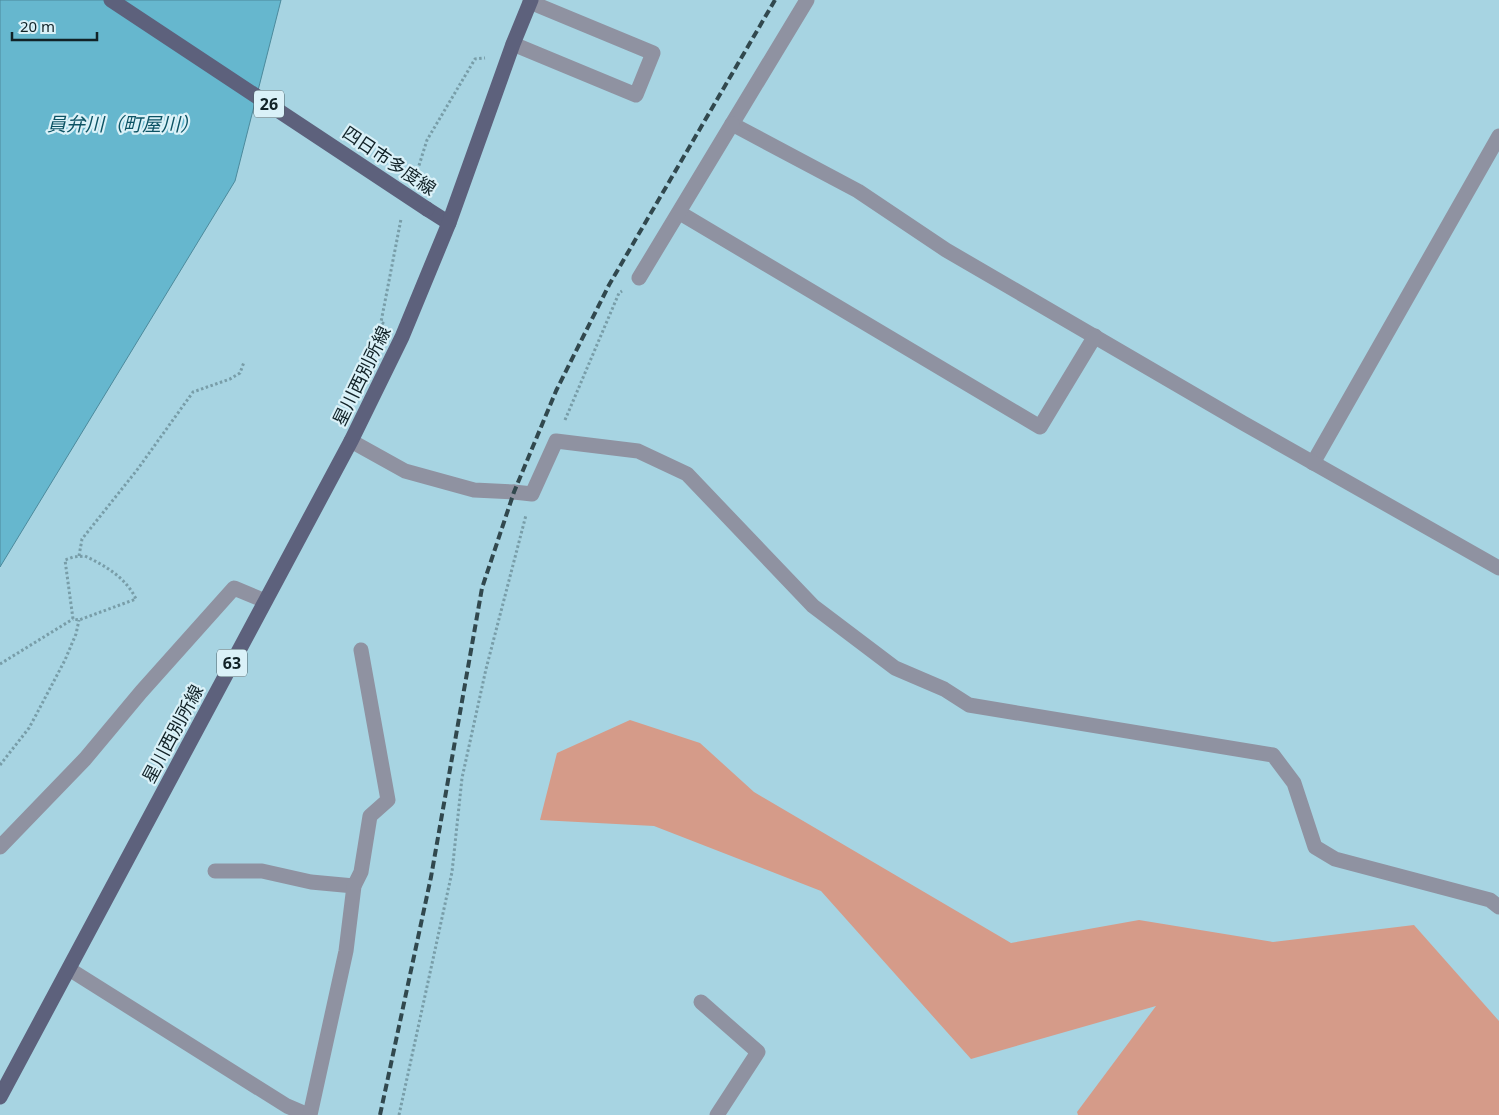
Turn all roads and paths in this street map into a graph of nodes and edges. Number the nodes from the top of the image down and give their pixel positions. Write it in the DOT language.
graph roads {
  1 [pos="112,0"];
  2 [pos="807,0"];
  3 [pos="531,1"];
  4 [pos="513,44"];
  5 [pos="732,124"];
  6 [pos="1499,136"];
  7 [pos="680,213"];
  8 [pos="449,222"];
  9 [pos="639,278"];
  10 [pos="1095,336"];
  11 [pos="244,362"];
  12 [pos="351,441"];
  13 [pos="556,441"];
  14 [pos="1313,463"];
  15 [pos="532,494"];
  16 [pos="79,556"];
  17 [pos="1499,568"];
  18 [pos="265,601"];
  19 [pos="73,619"];
  20 [pos="79,620"];
  21 [pos="361,650"];
  22 [pos="0,664"];
  23 [pos="0,765"];
  24 [pos="0,848"];
  25 [pos="215,871"];
  26 [pos="354,886"];
  27 [pos="1499,907"];
  28 [pos="69,969"];
  29 [pos="701,1002"];
  30 [pos="0,1097"];
  31 [pos="309,1115"];
  32 [pos="399,1115"];
  33 [pos="717,1115"];
  1 -- 8 [label="main road, 四日市多度線 / 26, bridge"];
  2 -- 5 [label="street"];
  3 -- 4 [label="main road, 四日市多度線"];
  3 -- 4 [label="street"];
  4 -- 8 [label="main road, 四日市多度線"];
  5 -- 7 [label="street"];
  5 -- 10 [label="street"];
  6 -- 14 [label="street"];
  7 -- 9 [label="street"];
  7 -- 10 [label="street"];
  8 -- 12 [label="main road, 星川西別所線 / 63"];
  9 -- 13 [label="path"];
  10 -- 14 [label="street"];
  11 -- 16 [label="path"];
  12 -- 15 [label="street"];
  12 -- 18 [label="main road, 星川西別所線 / 63"];
  13 -- 15 [label="street"];
  13 -- 27 [label="street"];
  14 -- 17 [label="street"];
  15 -- 32 [label="path"];
  16 -- 19 [label="path"];
  16 -- 20 [label="path"];
  18 -- 24 [label="street"];
  18 -- 28 [label="main road, 星川西別所線 / 63"];
  19 -- 20 [label="path"];
  19 -- 22 [label="path"];
  20 -- 23 [label="path"];
  21 -- 26 [label="street"];
  25 -- 26 [label="street"];
  26 -- 31 [label="street"];
  28 -- 30 [label="main road, 星川西別所線 / 63"];
  28 -- 31 [label="street"];
  29 -- 33 [label="street"];
}
